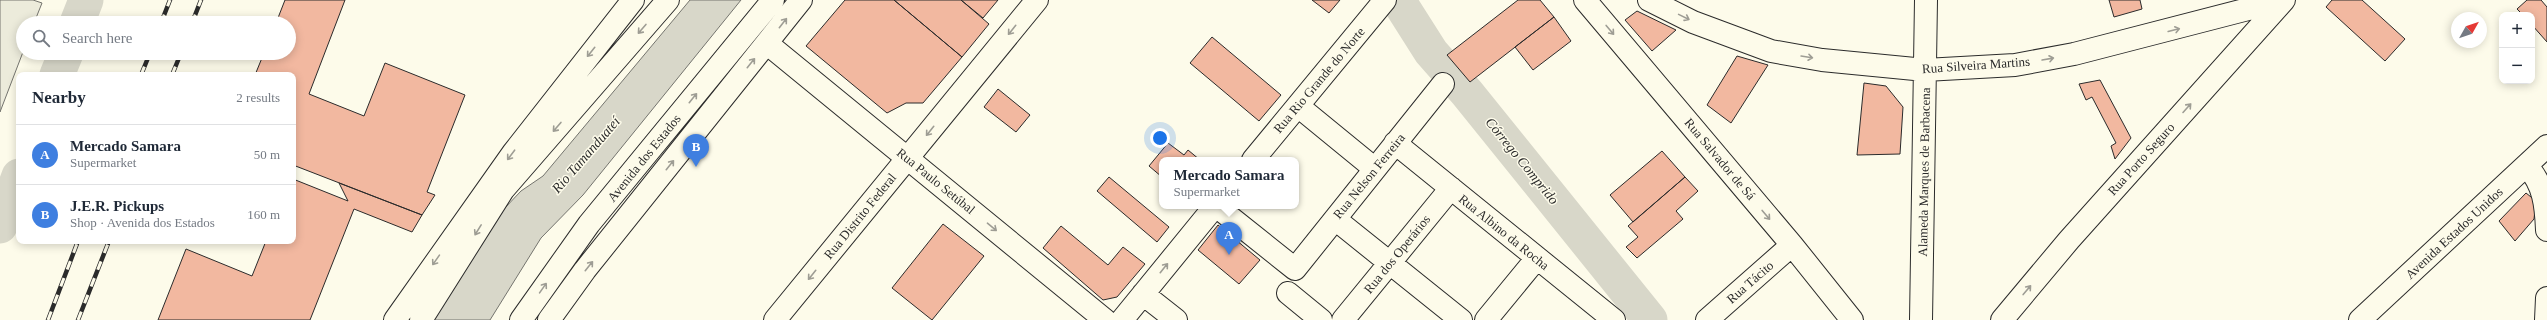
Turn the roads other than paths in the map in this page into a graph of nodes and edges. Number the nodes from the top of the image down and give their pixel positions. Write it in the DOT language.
graph roads {
  1 [pos="633,0"];
  2 [pos="668,0"];
  3 [pos="773,0"];
  4 [pos="801,0"];
  5 [pos="1037,0"];
  6 [pos="1585,0"];
  7 [pos="1649,0"];
  8 [pos="1926,0"];
  9 [pos="2283,0"];
  10 [pos="1382,3"];
  11 [pos="766,45"];
  12 [pos="1925,70"];
  13 [pos="1442,84"];
  14 [pos="1298,106"];
  15 [pos="1395,143"];
  16 [pos="2547,146"];
  17 [pos="1256,157"];
  18 [pos="908,158"];
  19 [pos="2527,166"];
  20 [pos="1375,168"];
  21 [pos="1450,188"];
  22 [pos="1213,209"];
  23 [pos="1219,209"];
  24 [pos="1335,219"];
  25 [pos="2547,230"];
  26 [pos="1792,245"];
  27 [pos="1537,258"];
  28 [pos="1390,263"];
  29 [pos="1288,293"];
  30 [pos="1144,294"];
  31 [pos="2547,298"];
  32 [pos="1605,317"];
  33 [pos="396,320"];
  34 [pos="421,320"];
  35 [pos="521,320"];
  36 [pos="549,320"];
  37 [pos="775,320"];
  38 [pos="1105,320"];
  39 [pos="1122,320"];
  40 [pos="1176,320"];
  41 [pos="1321,320"];
  42 [pos="1343,320"];
  43 [pos="1461,320"];
  44 [pos="1486,320"];
  45 [pos="1707,320"];
  46 [pos="1852,320"];
  47 [pos="1921,320"];
  48 [pos="2002,320"];
  49 [pos="2360,320"];
  50 [pos="2546,320"];
  1 -- 33 [label="main road, one-way"];
  2 -- 34 [label="main road, one-way"];
  35 -- 3 [label="main road, Avenida dos Estados, one-way"];
  11 -- 4 [label="main road, Avenida dos Estados, one-way"];
  5 -- 18 [label="main road, Rua Distrito Federal, one-way"];
  6 -- 26 [label="main road, Rua Salvador de Sá, one-way"];
  7 -- 12 [label="main road, Rua Silveira Martins, one-way"];
  8 -- 12 [label="main road, Alameda Marques de Barbacena"];
  12 -- 9 [label="main road, Rua Silveira Martins, one-way"];
  48 -- 9 [label="main road, Rua Porto Seguro, one-way"];
  10 -- 14 [label="main road, Rua Rio Grande do Norte"];
  11 -- 18 [label="main road, Rua Paulo Setúbal"];
  36 -- 11 [label="main road, Avenida dos Estados, one-way"];
  12 -- 47 [label="main road, Alameda Marques de Barbacena"];
  13 -- 15 [label="main road, Rua Nelson Ferreira"];
  14 -- 17 [label="main road, Rua Rio Grande do Norte"];
  14 -- 20 [label="main road"];
  15 -- 20 [label="main road, Rua Nelson Ferreira"];
  15 -- 21 [label="main road, Rua Albino da Rocha"];
  16 -- 19 [label="main road, Avenida Estados Unidos"];
  18 -- 37 [label="main road, Rua Distrito Federal, one-way"];
  18 -- 38 [label="main road, Rua Paulo Setúbal, one-way"];
  19 -- 25 [label="main road"];
  19 -- 49 [label="main road, Avenida Estados Unidos"];
  20 -- 24 [label="main road, Rua Nelson Ferreira"];
  21 -- 27 [label="main road, Rua Albino da Rocha"];
  21 -- 28 [label="main road, Rua dos Operários"];
  30 -- 22 [label="main road, one-way"];
  23 -- 24 [label="main road, Rua Nelson Ferreira"];
  24 -- 28 [label="main road"];
  26 -- 45 [label="main road, Rua Tácito"];
  26 -- 46 [label="main road, Rua Salvador de Sá"];
  27 -- 32 [label="main road, Rua Albino da Rocha"];
  27 -- 44 [label="main road"];
  28 -- 42 [label="main road, Rua dos Operários"];
  28 -- 43 [label="main road"];
  29 -- 41 [label="main road"];
  30 -- 39 [label="main road"];
  30 -- 40 [label="main road"];
  31 -- 50 [label="main road"];
}
